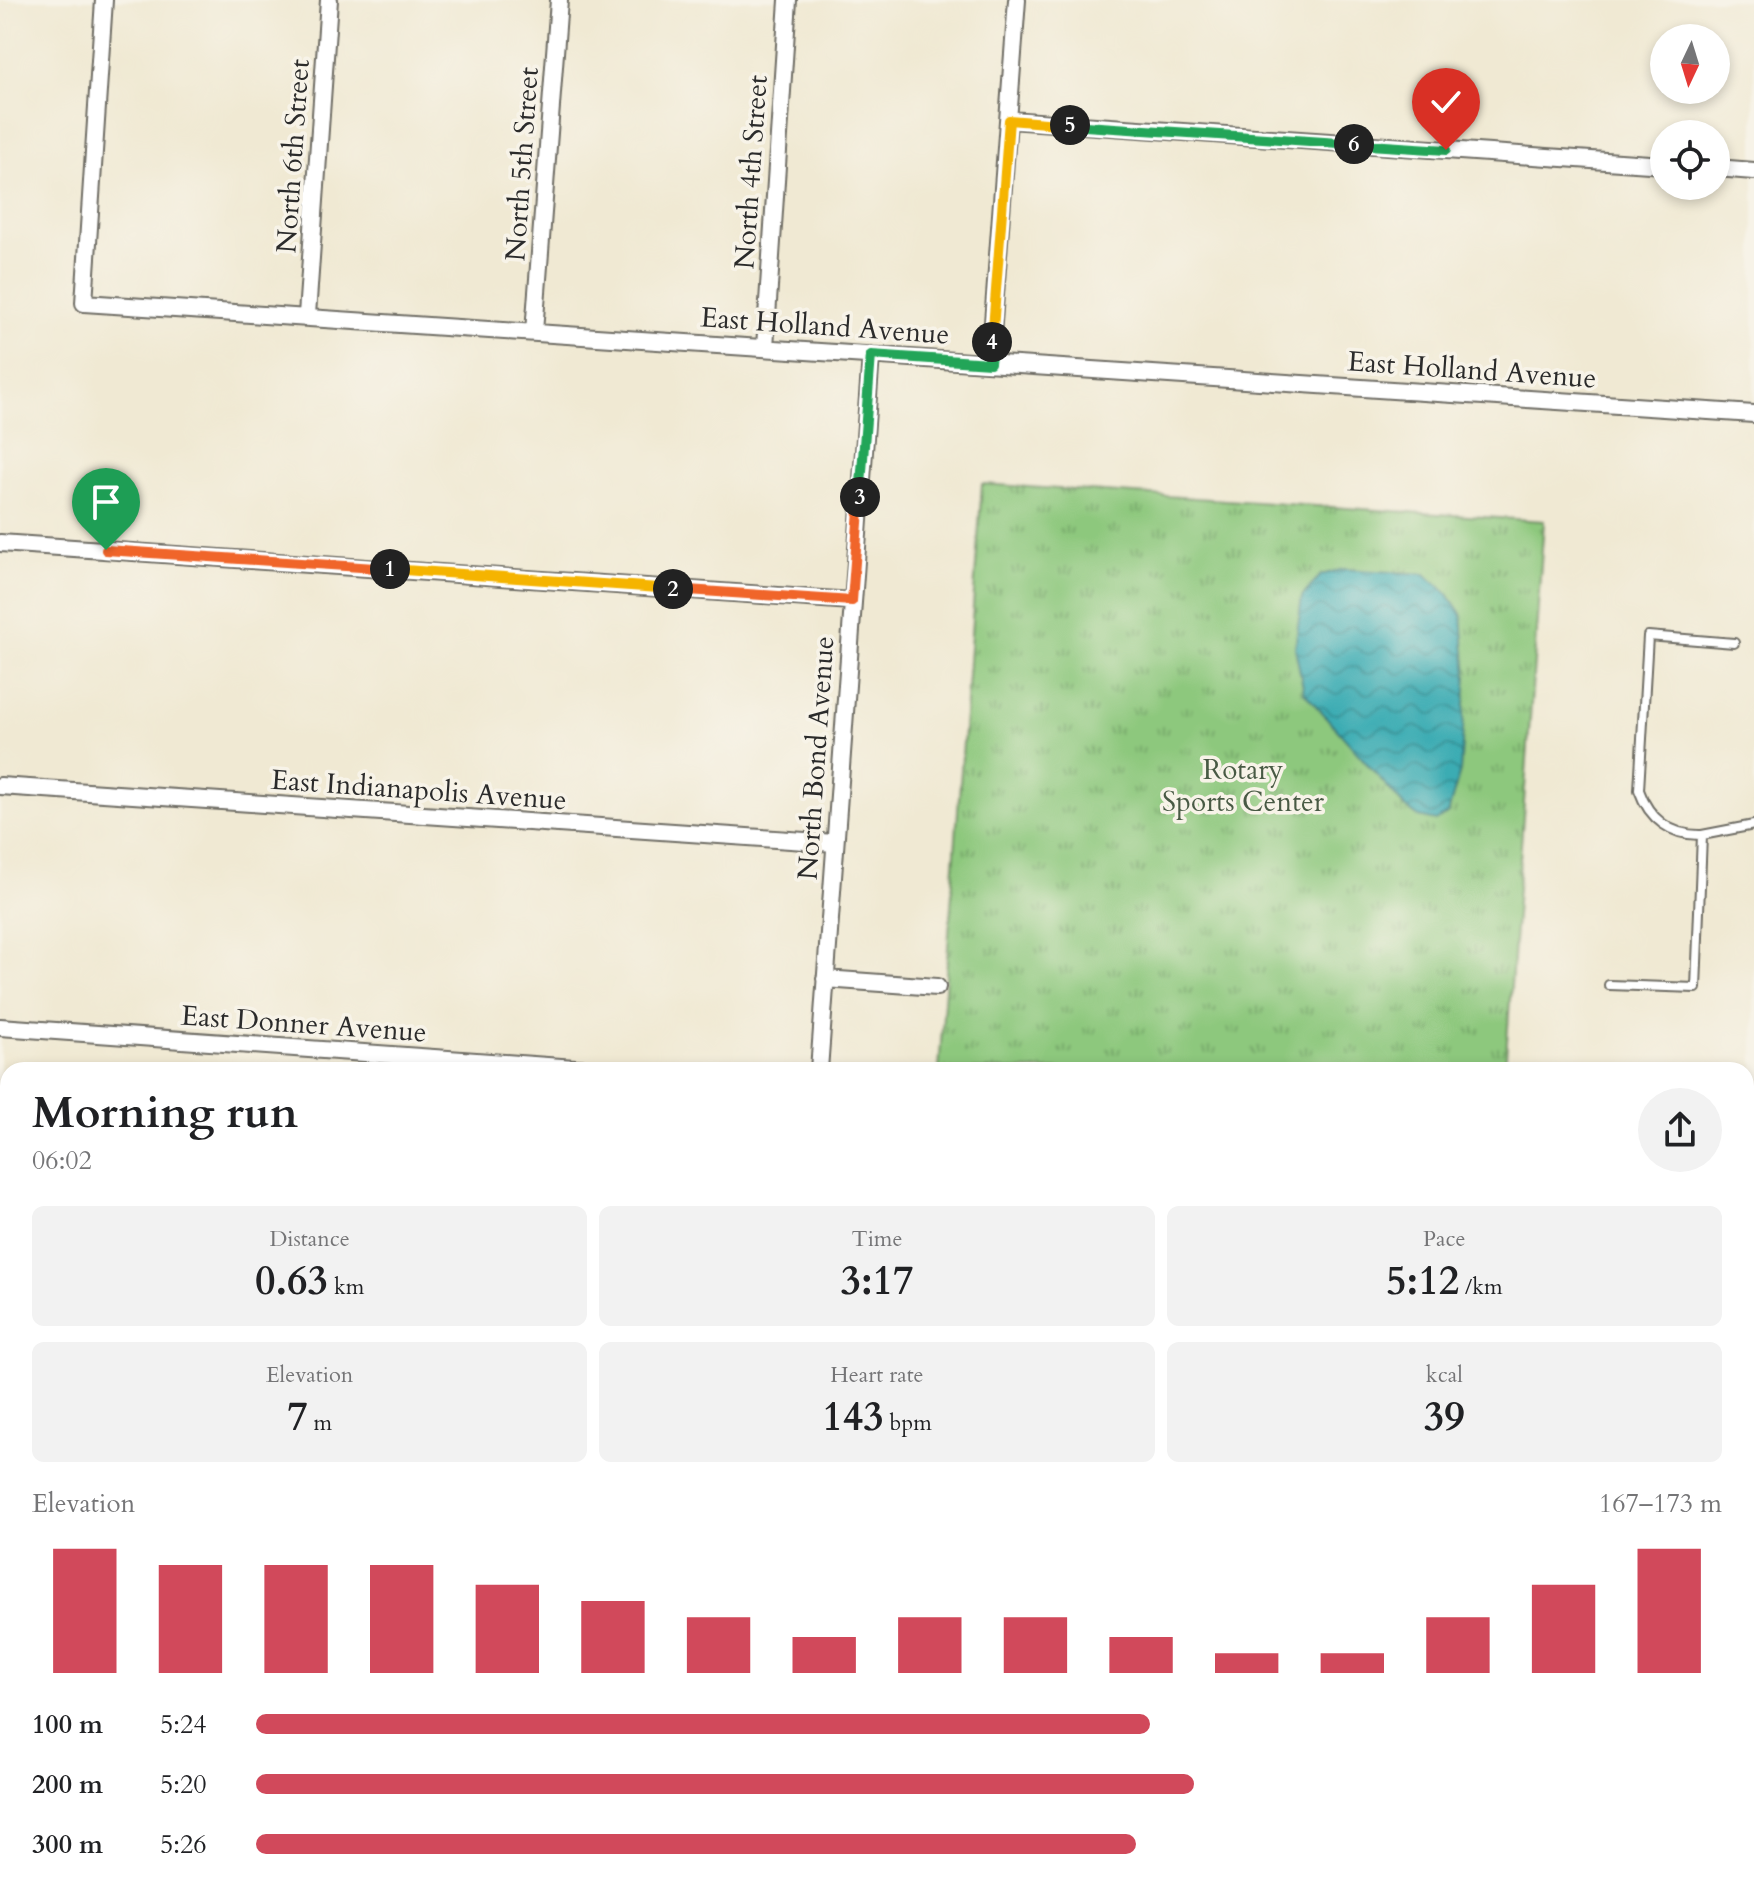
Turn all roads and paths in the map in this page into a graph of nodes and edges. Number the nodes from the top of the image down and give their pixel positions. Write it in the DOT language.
graph roads {
  1 [pos="104,0"];
  2 [pos="329,0"];
  3 [pos="559,0"];
  4 [pos="788,0"];
  5 [pos="1017,0"];
  6 [pos="1009,120"];
  7 [pos="1650,164"];
  8 [pos="1730,169"];
  9 [pos="1754,171"];
  10 [pos="307,315"];
  11 [pos="534,332"];
  12 [pos="765,347"];
  13 [pos="871,355"];
  14 [pos="990,363"];
  15 [pos="1754,414"];
  16 [pos="0,543"];
  17 [pos="852,601"];
  18 [pos="1734,643"];
  19 [pos="0,786"];
  20 [pos="1754,825"];
  21 [pos="1702,835"];
  22 [pos="835,843"];
  23 [pos="825,979"];
  24 [pos="1609,985"];
  25 [pos="937,987"];
  26 [pos="0,1027"];
  27 [pos="491,1062"];
  28 [pos="820,1062"];
  1 -- 10 [label="street, East Holland Avenue"];
  2 -- 10 [label="street, North 6th Street"];
  3 -- 11 [label="street, North 5th Street"];
  4 -- 12 [label="street, North 4th Street"];
  5 -- 6 [label="street"];
  6 -- 7 [label="street"];
  6 -- 14 [label="street"];
  8 -- 9 [label="street"];
  10 -- 11 [label="street, East Holland Avenue"];
  11 -- 12 [label="street, East Holland Avenue"];
  12 -- 13 [label="street, East Holland Avenue"];
  13 -- 14 [label="street, East Holland Avenue"];
  13 -- 17 [label="street, North Bond Avenue"];
  14 -- 15 [label="street, East Holland Avenue"];
  16 -- 17 [label="street"];
  17 -- 22 [label="street, North Bond Avenue"];
  18 -- 21 [label="lane"];
  19 -- 22 [label="street, East Indianapolis Avenue"];
  20 -- 21 [label="lane"];
  21 -- 24 [label="lane"];
  22 -- 23 [label="street, North Bond Avenue"];
  23 -- 25 [label="street"];
  23 -- 28 [label="street, North Bond Avenue"];
  26 -- 27 [label="street, East Donner Avenue"];
}
